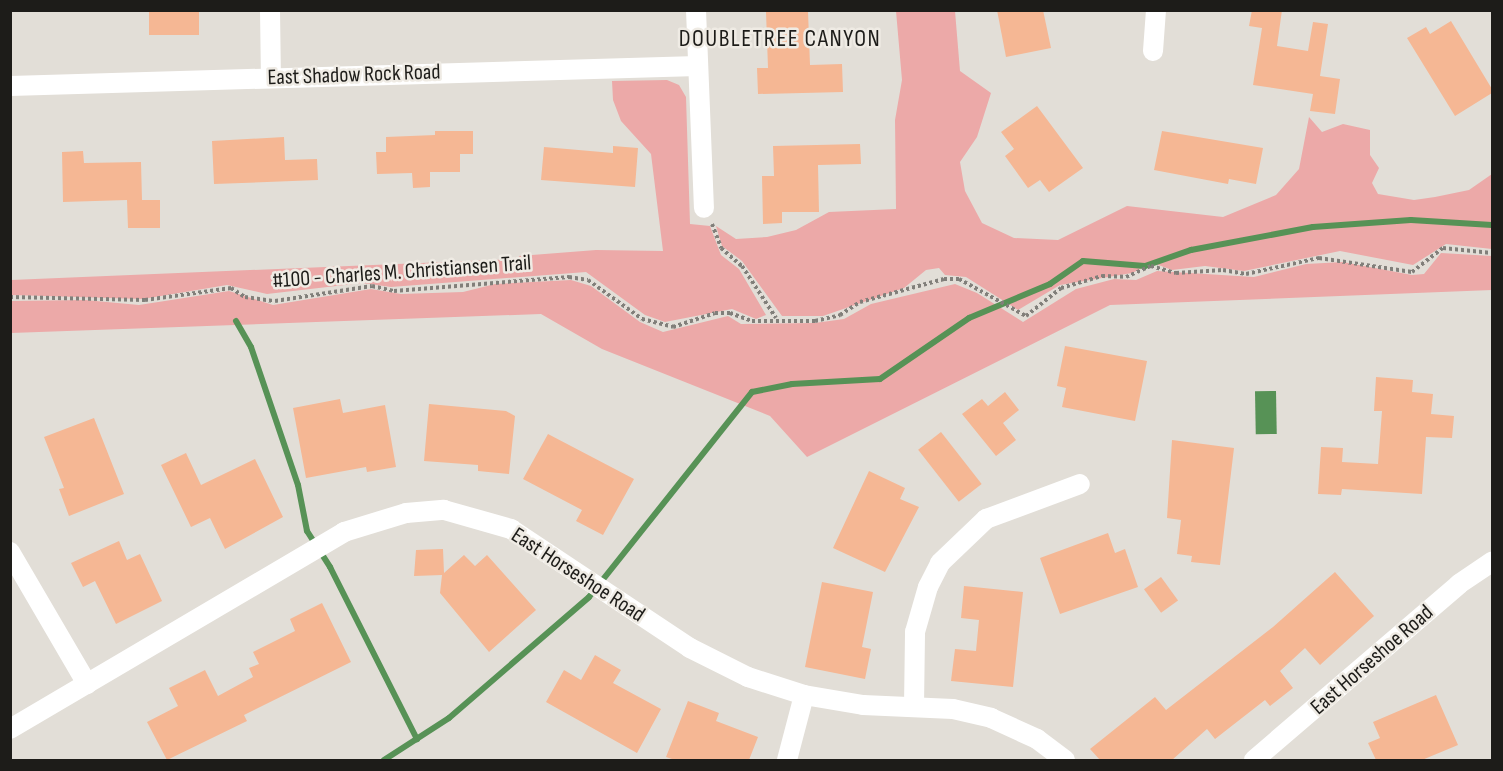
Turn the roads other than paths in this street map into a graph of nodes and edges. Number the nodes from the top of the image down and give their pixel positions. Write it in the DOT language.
graph roads {
  1 [pos="270,10"];
  2 [pos="696,10"];
  3 [pos="1156,10"];
  4 [pos="1153,51"];
  5 [pos="698,66"];
  6 [pos="271,78"];
  7 [pos="10,86"];
  8 [pos="704,208"];
  9 [pos="1080,484"];
  10 [pos="10,552"];
  11 [pos="1492,562"];
  12 [pos="87,684"];
  13 [pos="804,695"];
  14 [pos="914,706"];
  15 [pos="10,729"];
  16 [pos="787,760"];
  17 [pos="1065,760"];
  18 [pos="1254,760"];
  1 -- 6 [label="street"];
  2 -- 5 [label="street"];
  3 -- 4 [label="street"];
  5 -- 6 [label="street, East Shadow Rock Road"];
  5 -- 8 [label="street"];
  6 -- 7 [label="street, East Shadow Rock Road"];
  9 -- 14 [label="street"];
  10 -- 12 [label="street"];
  11 -- 18 [label="street, East Horseshoe Road"];
  12 -- 13 [label="street, East Horseshoe Road"];
  12 -- 15 [label="street, East Horseshoe Road"];
  13 -- 14 [label="street, East Horseshoe Road"];
  13 -- 16 [label="street"];
  14 -- 17 [label="street, East Horseshoe Road"];
}
